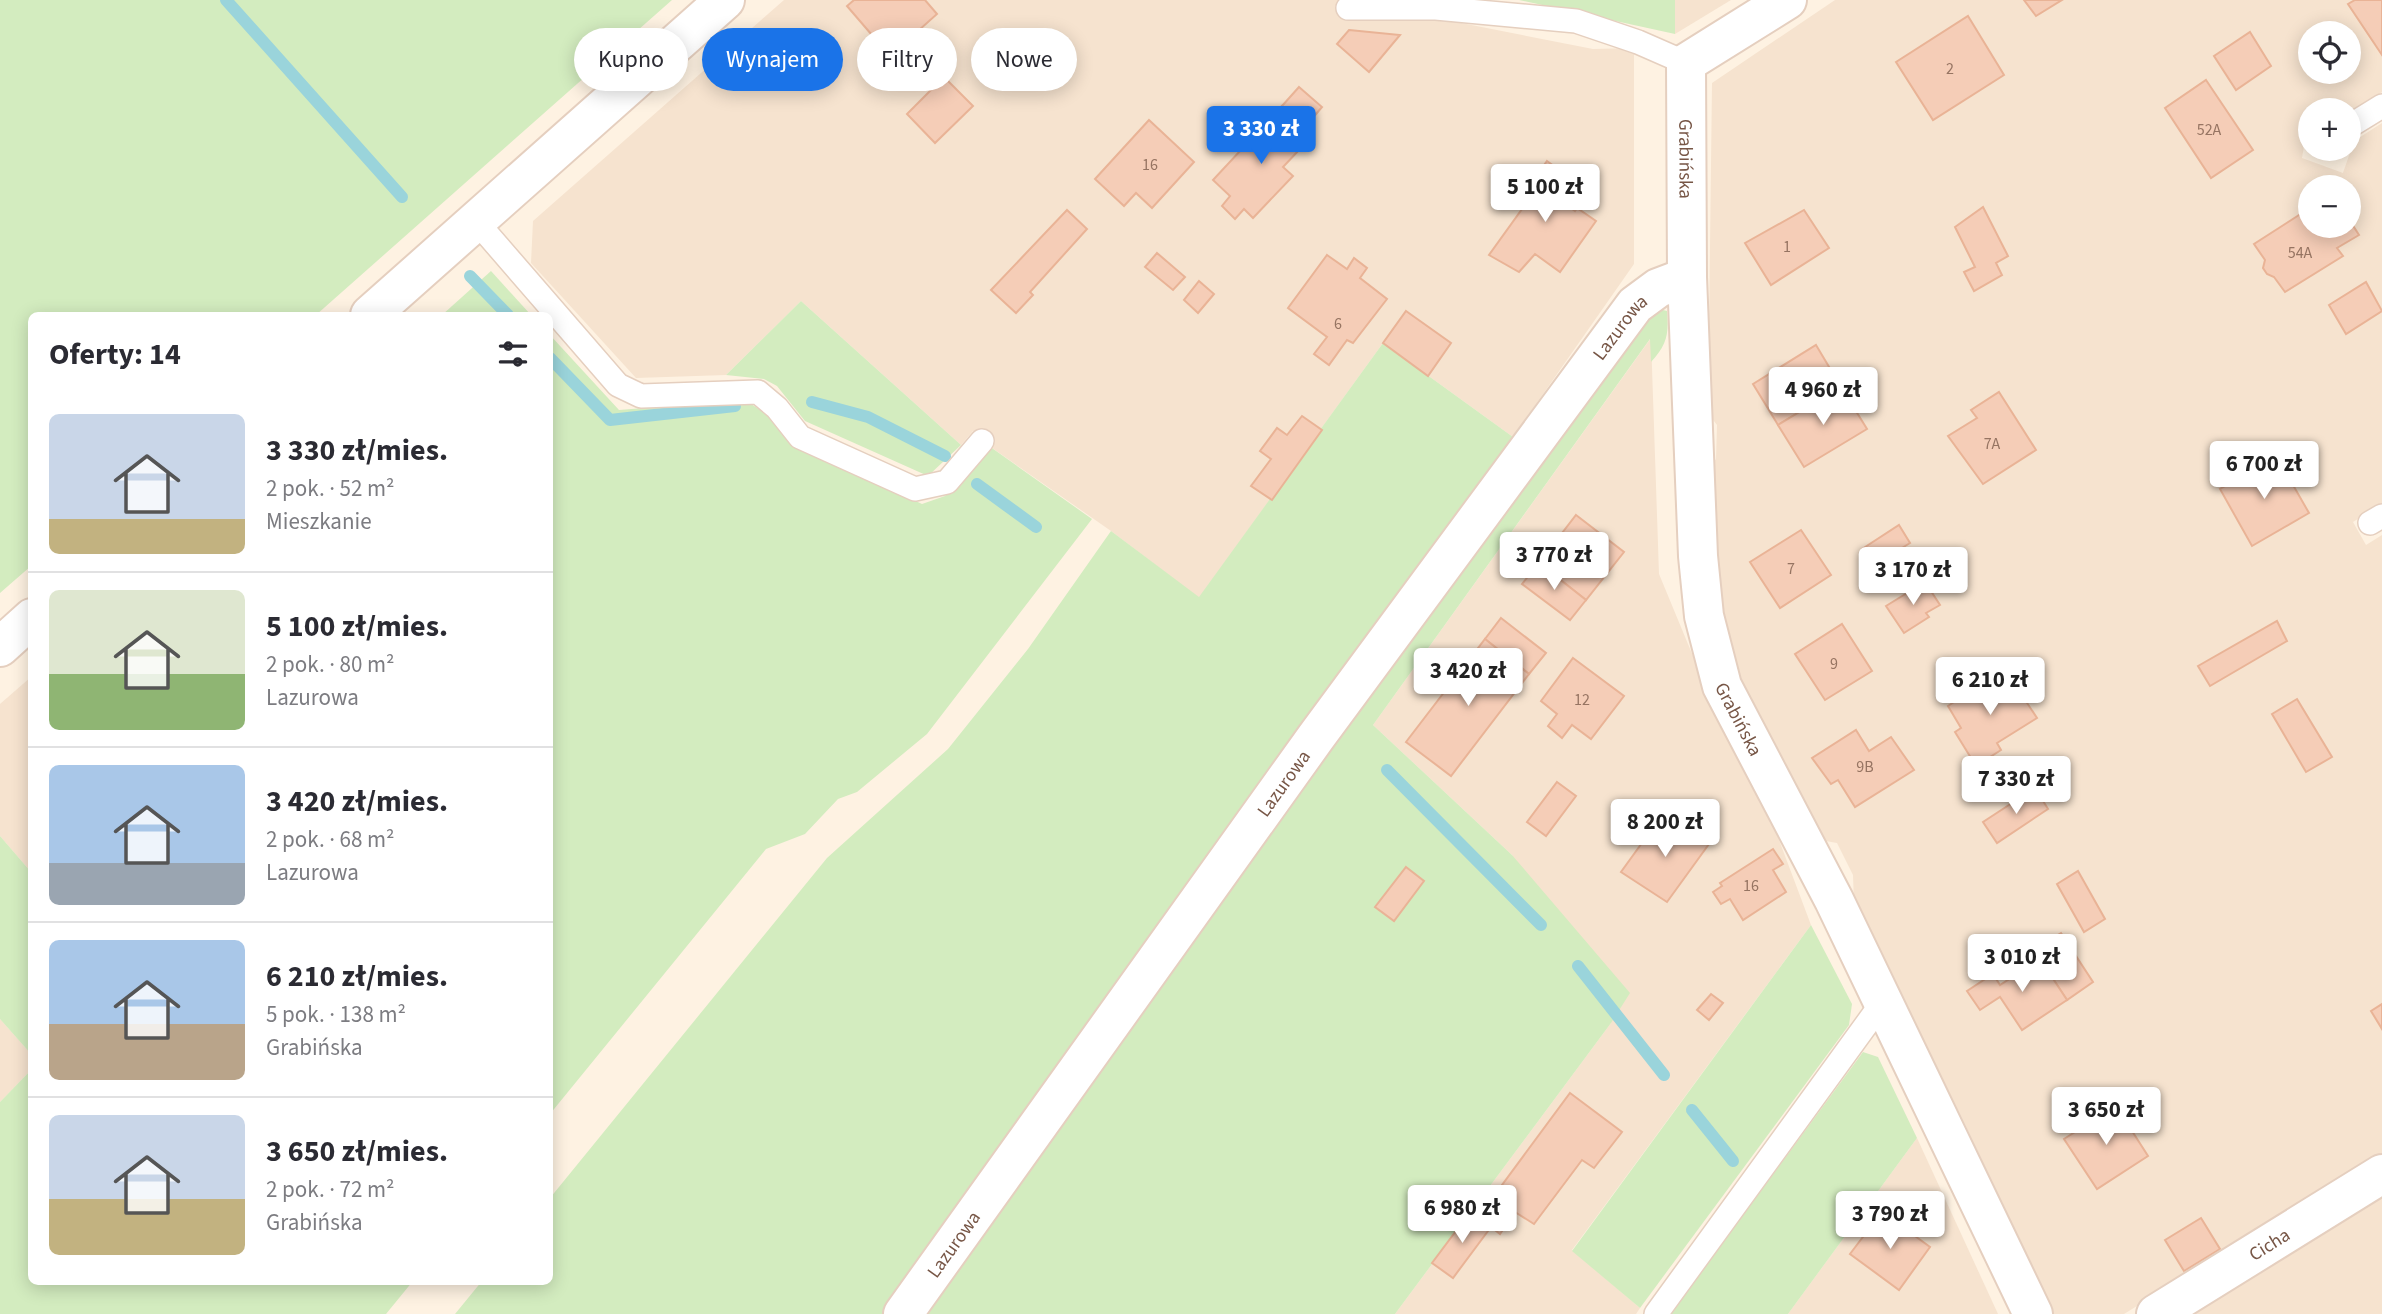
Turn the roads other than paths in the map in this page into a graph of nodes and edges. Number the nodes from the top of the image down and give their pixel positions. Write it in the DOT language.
graph roads {
  1 [pos="724,0"];
  2 [pos="1787,0"];
  3 [pos="1348,8"];
  4 [pos="1686,63"];
  5 [pos="2382,106"];
  6 [pos="2361,119"];
  7 [pos="475,220"];
  8 [pos="1688,277"];
  9 [pos="373,312"];
  10 [pos="982,441"];
  11 [pos="28,622"];
  12 [pos="0,647"];
  13 [pos="1882,1003"];
  14 [pos="2382,1174"];
  15 [pos="903,1314"];
  16 [pos="1656,1314"];
  17 [pos="2033,1314"];
  18 [pos="2156,1314"];
  1 -- 7 [label="street"];
  2 -- 4 [label="street"];
  3 -- 4 [label="lane"];
  4 -- 8 [label="street, Grabińska"];
  5 -- 6 [label="lane"];
  7 -- 9 [label="street"];
  7 -- 10 [label="lane"];
  8 -- 13 [label="street, Grabińska"];
  8 -- 15 [label="street, Lazurowa"];
  11 -- 12 [label="street"];
  13 -- 16 [label="lane"];
  13 -- 17 [label="street, Grabińska"];
  14 -- 18 [label="street, Cicha"];
}
